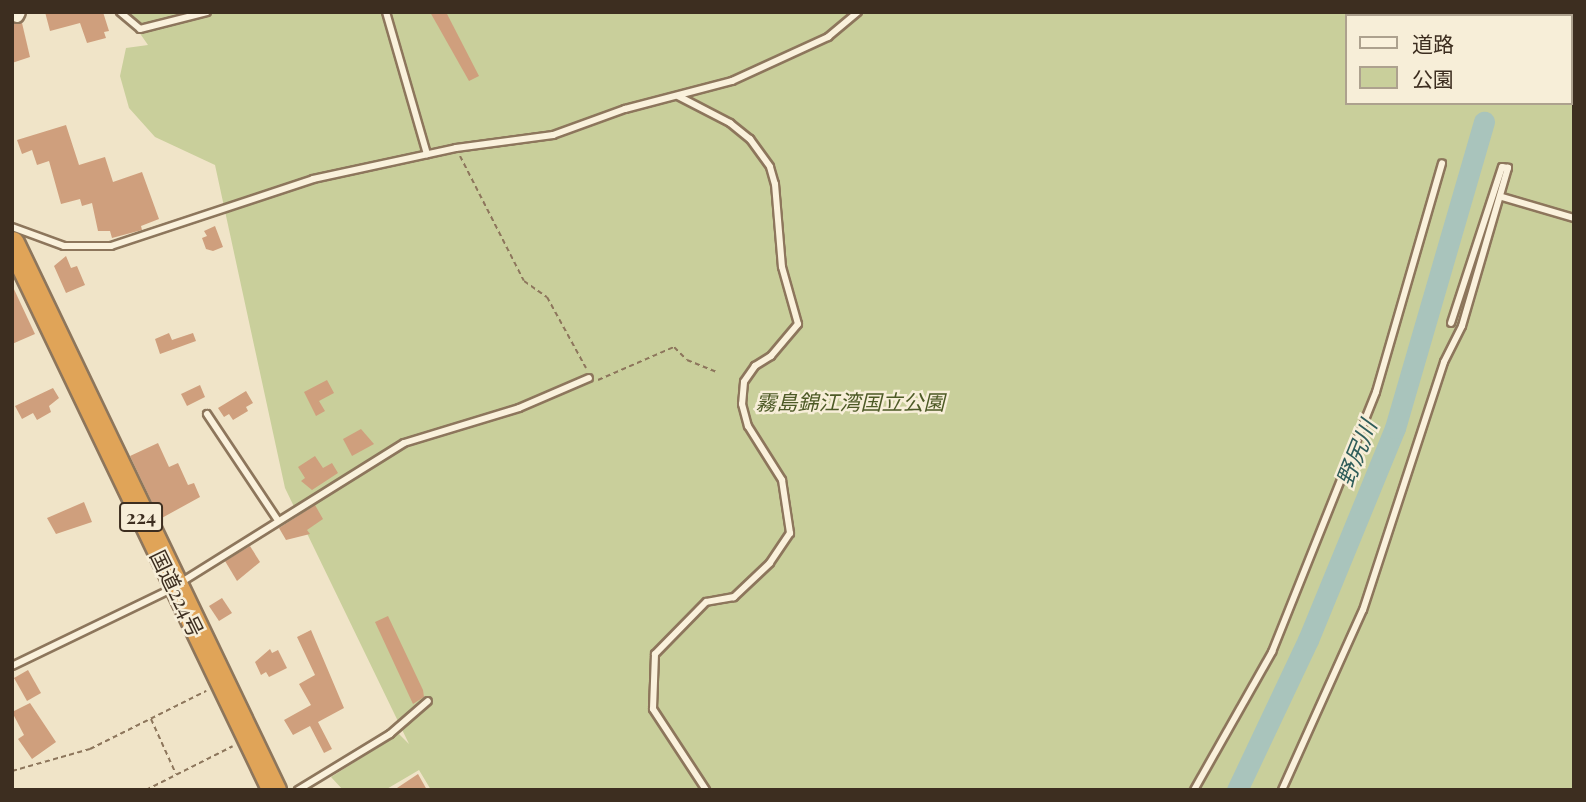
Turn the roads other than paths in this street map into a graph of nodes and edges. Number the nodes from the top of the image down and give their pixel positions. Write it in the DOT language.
graph roads {
  1 [pos="120,12"];
  2 [pos="207,12"];
  3 [pos="386,12"];
  4 [pos="858,12"];
  5 [pos="678,96"];
  6 [pos="426,154"];
  7 [pos="1442,163"];
  8 [pos="1502,197"];
  9 [pos="1574,218"];
  10 [pos="12,227"];
  11 [pos="12,243"];
  12 [pos="1451,323"];
  13 [pos="589,378"];
  14 [pos="207,414"];
  15 [pos="277,519"];
  16 [pos="174,587"];
  17 [pos="12,667"];
  18 [pos="428,701"];
  19 [pos="274,790"];
  20 [pos="298,790"];
  21 [pos="706,790"];
  22 [pos="1194,790"];
  23 [pos="1282,790"];
  1 -- 2 [label="lane"];
  3 -- 6 [label="lane"];
  4 -- 5 [label="lane"];
  5 -- 6 [label="lane"];
  5 -- 21 [label="lane"];
  6 -- 10 [label="lane"];
  7 -- 22 [label="lane"];
  8 -- 9 [label="lane"];
  8 -- 12 [label="lane"];
  8 -- 23 [label="lane"];
  11 -- 16 [label="highway, 国道224号 / 224"];
  13 -- 15 [label="lane"];
  14 -- 15 [label="lane"];
  15 -- 16 [label="lane"];
  16 -- 17 [label="lane"];
  16 -- 19 [label="highway, 国道224号 / 224"];
  18 -- 20 [label="lane"];
}
